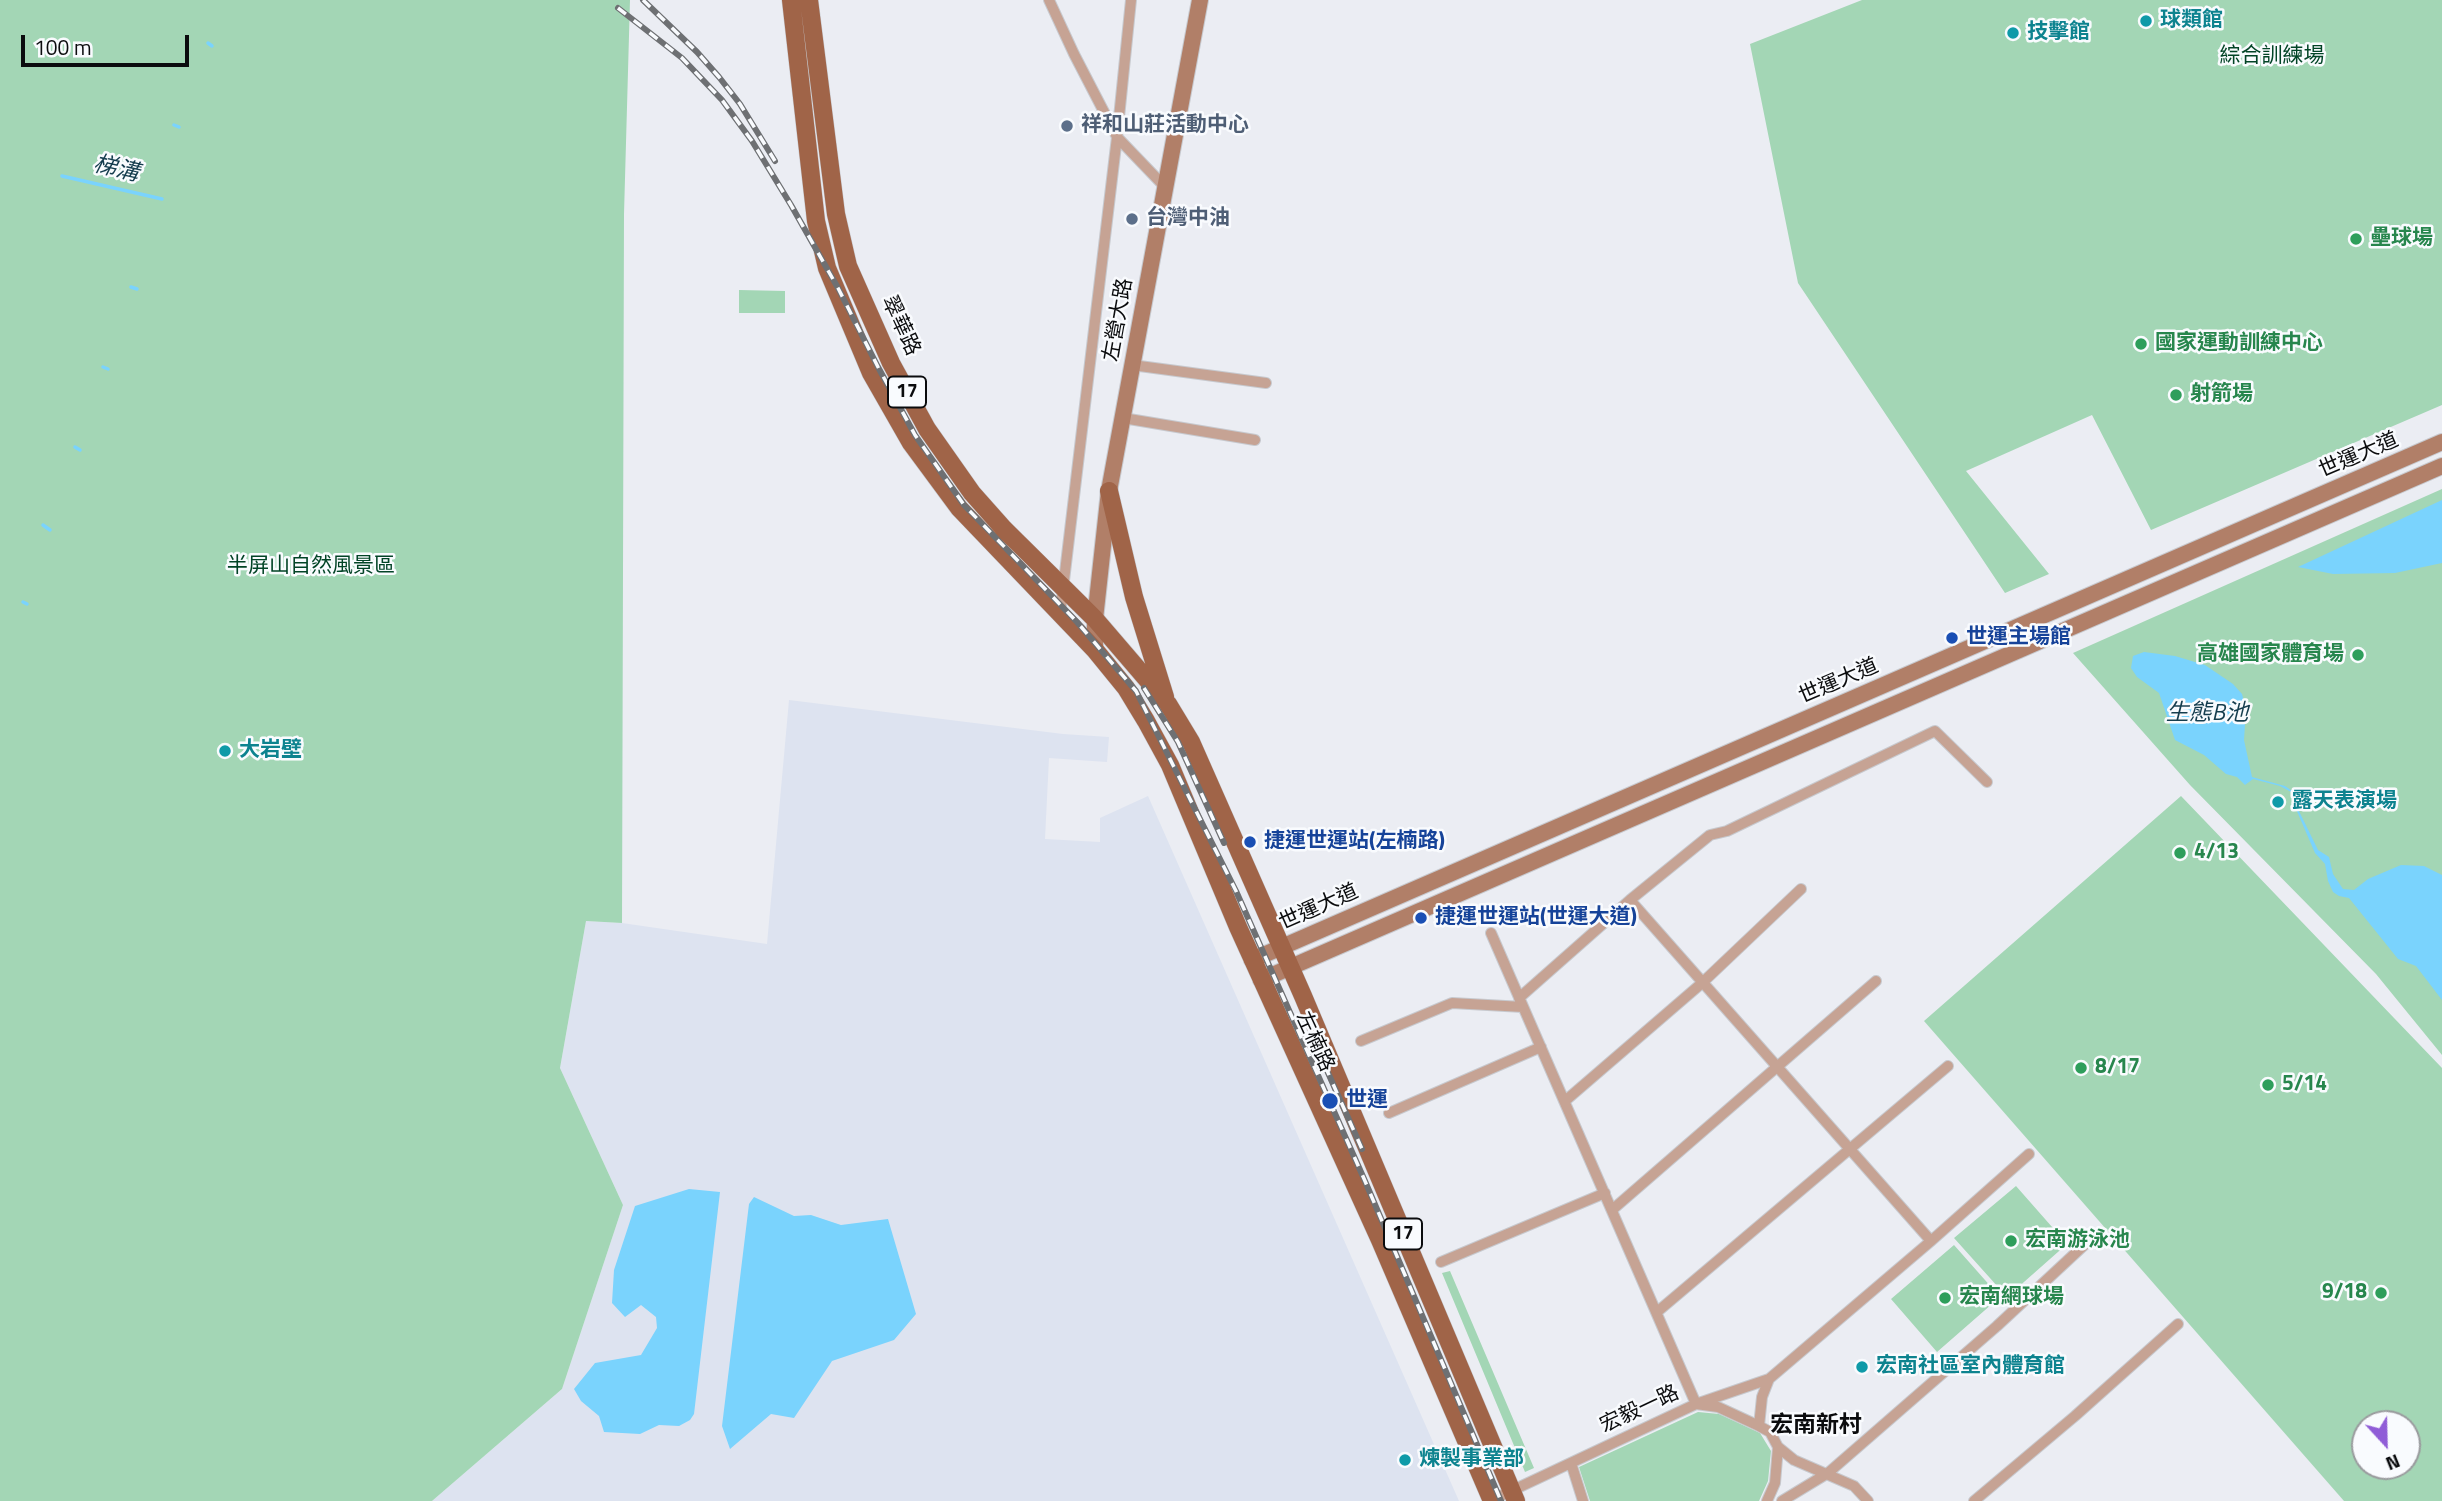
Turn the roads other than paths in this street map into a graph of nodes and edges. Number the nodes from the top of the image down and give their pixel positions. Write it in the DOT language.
graph roads {
  1 [pos="791,0"];
  2 [pos="809,0"];
  3 [pos="1049,0"];
  4 [pos="1131,0"];
  5 [pos="1200,0"];
  6 [pos="1118,137"];
  7 [pos="1165,187"];
  8 [pos="1132,365"];
  9 [pos="1266,383"];
  10 [pos="1122,418"];
  11 [pos="1255,440"];
  12 [pos="2442,442"];
  13 [pos="2442,466"];
  14 [pos="1110,491"];
  15 [pos="1063,588"];
  16 [pos="1060,614"];
  17 [pos="1095,619"];
  18 [pos="1095,650"];
  19 [pos="1168,704"];
  20 [pos="1987,782"];
  21 [pos="1801,889"];
  22 [pos="1630,900"];
  23 [pos="1491,933"];
  24 [pos="1281,948"];
  25 [pos="1252,960"];
  26 [pos="1290,967"];
  27 [pos="1261,980"];
  28 [pos="1876,981"];
  29 [pos="1702,983"];
  30 [pos="1521,1003"];
  31 [pos="1361,1041"];
  32 [pos="1541,1047"];
  33 [pos="1948,1066"];
  34 [pos="1777,1068"];
  35 [pos="1565,1101"];
  36 [pos="1389,1113"];
  37 [pos="1849,1148"];
  38 [pos="2029,1154"];
  39 [pos="1605,1193"];
  40 [pos="1612,1210"];
  41 [pos="2096,1234"];
  42 [pos="1931,1241"];
  43 [pos="1441,1262"];
  44 [pos="1657,1312"];
  45 [pos="2178,1324"];
  46 [pos="1769,1379"];
  47 [pos="1696,1404"];
  48 [pos="1759,1426"];
  49 [pos="1778,1447"];
  50 [pos="1571,1463"];
  51 [pos="1828,1474"];
  52 [pos="1514,1496"];
  53 [pos="1492,1500"];
  54 [pos="1583,1501"];
  55 [pos="1766,1501"];
  56 [pos="1782,1501"];
  57 [pos="1868,1501"];
  58 [pos="1974,1501"];
  1 -- 16 [label="main road, 翠華路 / 17"];
  2 -- 15 [label="main road, 翠華路 / 17"];
  3 -- 6 [label="street"];
  4 -- 6 [label="street"];
  5 -- 7 [label="street, 左營大路"];
  6 -- 7 [label="street"];
  6 -- 15 [label="street"];
  7 -- 8 [label="street, 左營大路"];
  8 -- 9 [label="street"];
  8 -- 10 [label="street, 左營大路"];
  10 -- 11 [label="street"];
  10 -- 14 [label="street, 左營大路"];
  12 -- 24 [label="street, 世運大道"];
  13 -- 26 [label="street, 世運大道"];
  14 -- 17 [label="street, 左營大路"];
  14 -- 19 [label="main road"];
  15 -- 16 [label="street"];
  15 -- 17 [label="main road, 翠華路 / 17"];
  16 -- 18 [label="main road, 翠華路 / 17"];
  17 -- 18 [label="street, 左營大路"];
  17 -- 19 [label="main road, 翠華路 / 17"];
  18 -- 25 [label="main road, 左楠路 / 17"];
  19 -- 24 [label="main road, 左楠路 / 17"];
  20 -- 22 [label="street"];
  21 -- 29 [label="street"];
  22 -- 29 [label="street"];
  22 -- 30 [label="street"];
  23 -- 30 [label="street"];
  24 -- 25 [label="street, 世運大道"];
  24 -- 26 [label="main road, 左楠路 / 17"];
  25 -- 27 [label="main road, 左楠路 / 17"];
  26 -- 27 [label="street, 世運大道"];
  26 -- 52 [label="main road, 左楠路 / 17"];
  27 -- 53 [label="main road, 左楠路 / 17"];
  28 -- 34 [label="street"];
  29 -- 34 [label="street"];
  29 -- 35 [label="street"];
  30 -- 31 [label="street"];
  30 -- 32 [label="street"];
  32 -- 35 [label="street"];
  32 -- 36 [label="street"];
  33 -- 37 [label="street"];
  34 -- 37 [label="street"];
  34 -- 40 [label="street"];
  35 -- 39 [label="street"];
  37 -- 42 [label="street"];
  37 -- 44 [label="street"];
  38 -- 42 [label="street"];
  39 -- 40 [label="street"];
  39 -- 43 [label="street"];
  40 -- 44 [label="street"];
  41 -- 51 [label="street"];
  42 -- 46 [label="street"];
  44 -- 47 [label="street"];
  45 -- 58 [label="street"];
  46 -- 47 [label="street"];
  46 -- 48 [label="street"];
  47 -- 48 [label="street, 宏毅一路"];
  47 -- 50 [label="street, 宏毅一路"];
  48 -- 49 [label="street, 宏毅一路"];
  49 -- 51 [label="street, 宏毅一路"];
  49 -- 55 [label="street"];
  50 -- 52 [label="street, 宏毅一路"];
  50 -- 54 [label="street"];
  51 -- 56 [label="street"];
  51 -- 57 [label="street, 宏毅一路"];
  52 -- 53 [label="street, 宏毅一路"];
}
